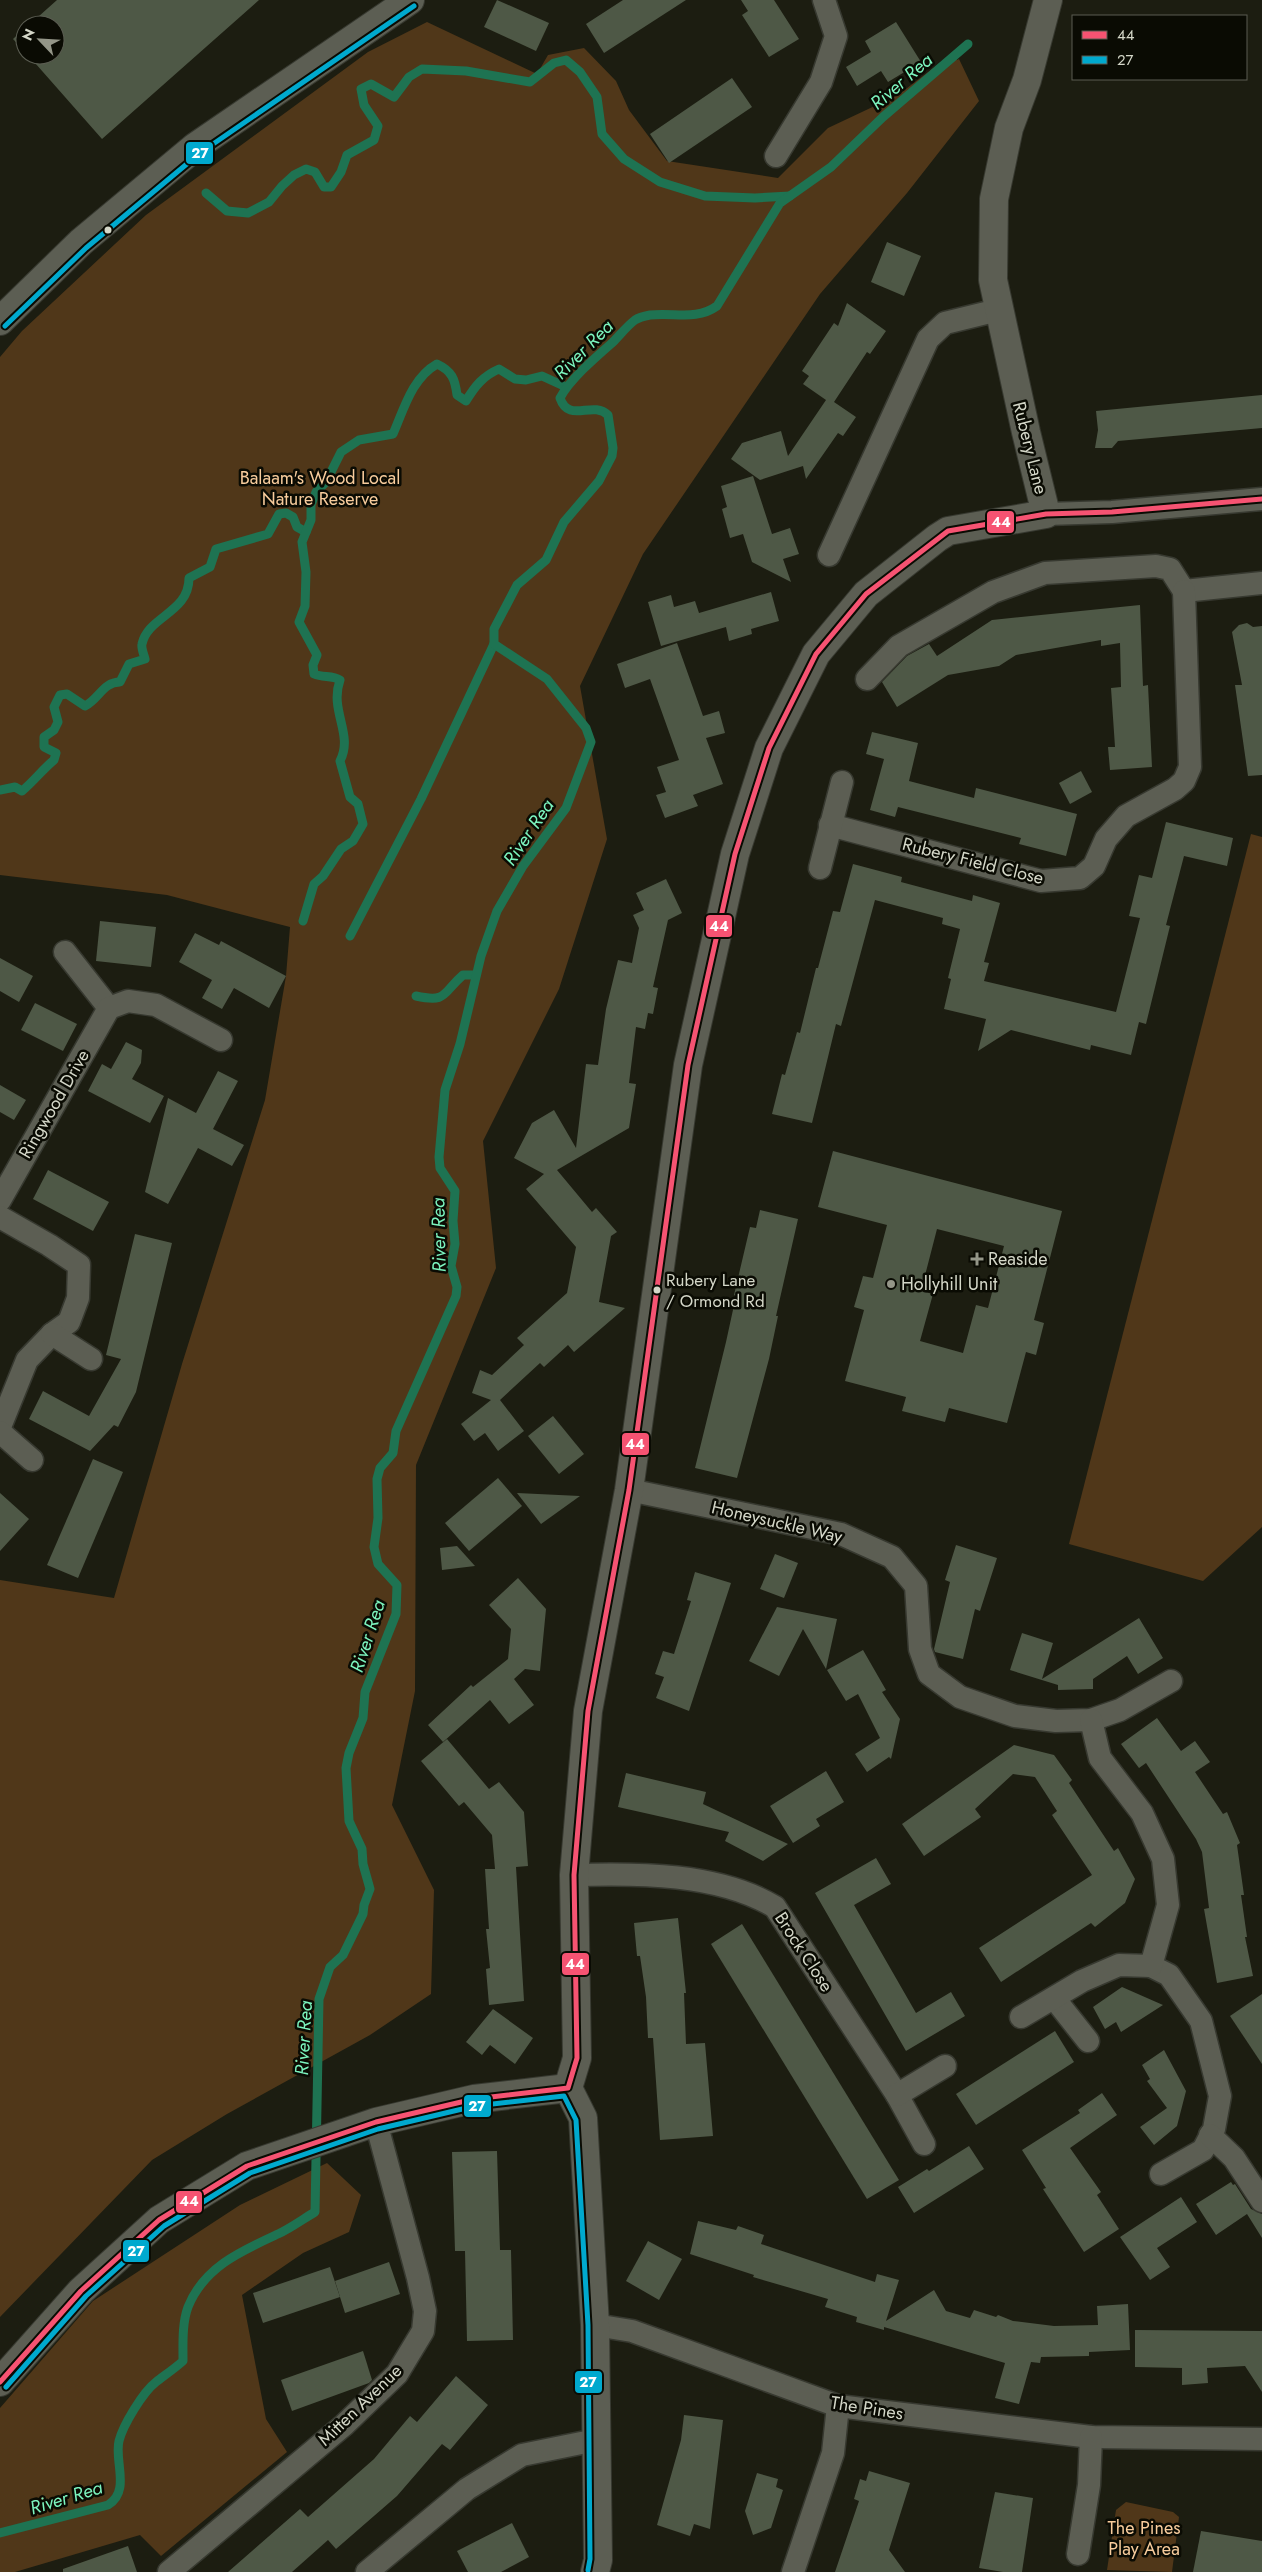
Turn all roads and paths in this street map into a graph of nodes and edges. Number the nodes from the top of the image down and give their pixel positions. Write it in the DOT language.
graph roads {
  1 [pos="410,0"];
  2 [pos="824,0"];
  3 [pos="1048,0"];
  4 [pos="776,156"];
  5 [pos="998,310"];
  6 [pos="0,321"];
  7 [pos="1262,498"];
  8 [pos="1046,514"];
  9 [pos="829,555"];
  10 [pos="1262,582"];
  11 [pos="1184,591"];
  12 [pos="867,679"];
  13 [pos="842,782"];
  14 [pos="830,825"];
  15 [pos="820,868"];
  16 [pos="65,952"];
  17 [pos="109,1008"];
  18 [pos="221,1040"];
  19 [pos="0,1200"];
  20 [pos="0,1217"];
  21 [pos="52,1334"];
  22 [pos="91,1359"];
  23 [pos="0,1427"];
  24 [pos="0,1432"];
  25 [pos="32,1460"];
  26 [pos="629,1490"];
  27 [pos="1171,1681"];
  28 [pos="1091,1720"];
  29 [pos="574,1875"];
  30 [pos="1151,1966"];
  31 [pos="1054,1998"];
  32 [pos="1021,2018"];
  33 [pos="1088,2041"];
  34 [pos="945,2066"];
  35 [pos="568,2088"];
  36 [pos="897,2095"];
  37 [pos="376,2122"];
  38 [pos="1210,2135"];
  39 [pos="924,2144"];
  40 [pos="1162,2174"];
  41 [pos="1262,2201"];
  42 [pos="595,2325"];
  43 [pos="0,2382"];
  44 [pos="838,2406"];
  45 [pos="1091,2437"];
  46 [pos="1262,2439"];
  47 [pos="596,2440"];
  48 [pos="1078,2554"];
  49 [pos="169,2572"];
  50 [pos="367,2572"];
  51 [pos="595,2572"];
  52 [pos="793,2572"];
  1 -- 6 [label="street"];
  2 -- 4 [label="street"];
  3 -- 5 [label="street, Rubery Lane"];
  5 -- 8 [label="street, Rubery Lane"];
  5 -- 9 [label="street"];
  7 -- 8 [label="street"];
  8 -- 26 [label="street, Rubery Lane"];
  10 -- 11 [label="street"];
  11 -- 12 [label="street"];
  11 -- 14 [label="street, Rubery Field Close"];
  13 -- 14 [label="street"];
  14 -- 15 [label="street"];
  16 -- 17 [label="street"];
  17 -- 18 [label="street"];
  17 -- 19 [label="street, Ringwood Drive"];
  20 -- 21 [label="street"];
  21 -- 22 [label="street"];
  21 -- 23 [label="street"];
  24 -- 25 [label="street"];
  26 -- 28 [label="street, Honeysuckle Way"];
  26 -- 29 [label="street, Rubery Lane"];
  27 -- 28 [label="street, Honeysuckle Way"];
  28 -- 30 [label="street"];
  29 -- 35 [label="street, Rubery Lane"];
  29 -- 36 [label="street, Brock Close"];
  30 -- 31 [label="street"];
  30 -- 38 [label="street"];
  31 -- 32 [label="street"];
  31 -- 33 [label="street"];
  34 -- 36 [label="street"];
  35 -- 37 [label="street"];
  35 -- 42 [label="street"];
  36 -- 39 [label="street, Brock Close"];
  37 -- 43 [label="street"];
  37 -- 49 [label="street, Mitten Avenue"];
  38 -- 40 [label="street"];
  38 -- 41 [label="street"];
  42 -- 44 [label="street, The Pines"];
  42 -- 47 [label="street"];
  44 -- 45 [label="street, The Pines"];
  44 -- 52 [label="street"];
  45 -- 46 [label="street, The Pines"];
  45 -- 48 [label="street"];
  47 -- 50 [label="street"];
  47 -- 51 [label="street"];
}
